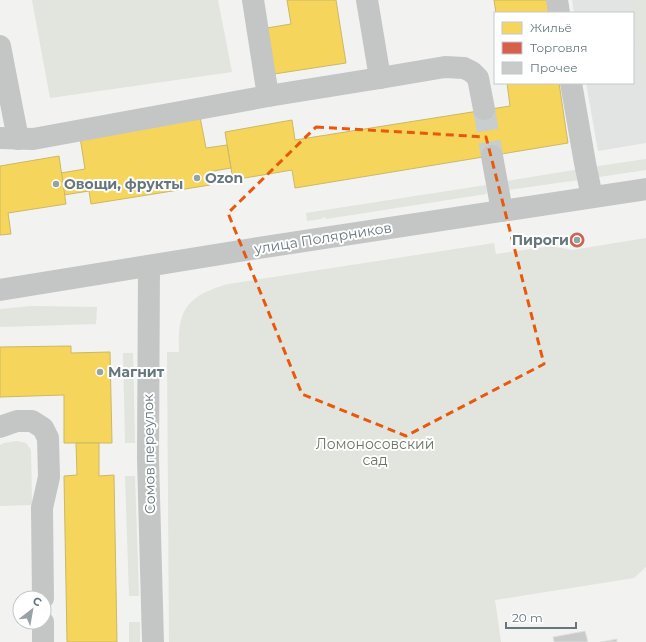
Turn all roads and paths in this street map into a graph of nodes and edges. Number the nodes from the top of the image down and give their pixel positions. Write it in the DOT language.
graph roads {
  1 [pos="253,0"];
  2 [pos="367,0"];
  3 [pos="557,0"];
  4 [pos="559,12"];
  5 [pos="0,46"];
  6 [pos="380,78"];
  7 [pos="571,84"];
  8 [pos="268,96"];
  9 [pos="484,109"];
  10 [pos="9,139"];
  11 [pos="492,156"];
  12 [pos="646,189"];
  13 [pos="592,197"];
  14 [pos="502,211"];
  15 [pos="149,266"];
  16 [pos="0,290"];
  17 [pos="0,428"];
  18 [pos="43,590"];
  19 [pos="43,630"];
  20 [pos="43,642"];
  21 [pos="154,642"];
  1 -- 8 [label="street"];
  2 -- 6 [label="street"];
  3 -- 4 [label="street"];
  5 -- 10 [label="street"];
  6 -- 8 [label="street"];
  6 -- 9 [label="street"];
  7 -- 13 [label="street"];
  8 -- 10 [label="street"];
  11 -- 14 [label="street"];
  12 -- 13 [label="street, улица Полярников"];
  13 -- 14 [label="street, улица Полярников"];
  14 -- 15 [label="street, улица Полярников"];
  15 -- 16 [label="street, улица Полярников"];
  15 -- 21 [label="street, Сомов переулок"];
  17 -- 18 [label="street"];
  19 -- 20 [label="street"];
}
